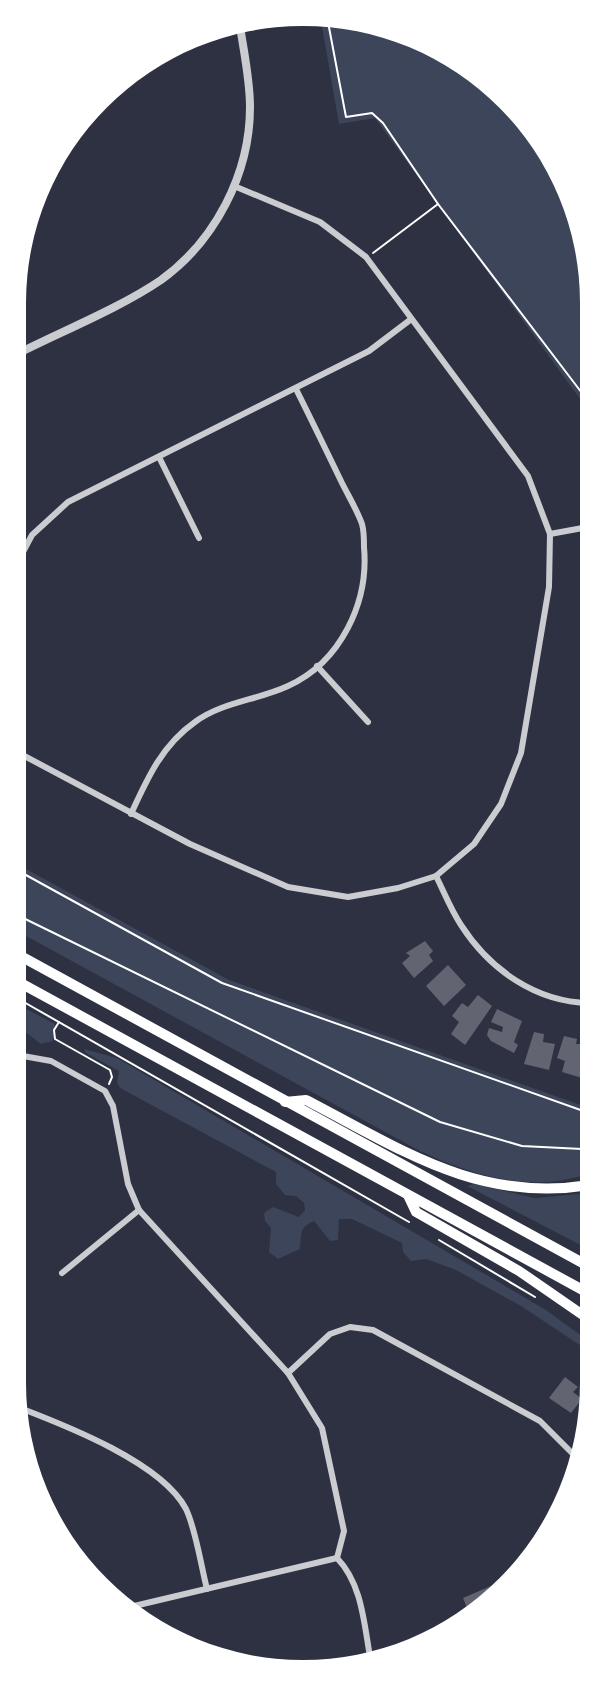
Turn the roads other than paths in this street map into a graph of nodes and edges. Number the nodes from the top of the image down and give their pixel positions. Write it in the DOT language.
graph roads {
  1 [pos="241,33"];
  2 [pos="234,186"];
  3 [pos="410,320"];
  4 [pos="26,350"];
  5 [pos="296,389"];
  6 [pos="159,457"];
  7 [pos="580,528"];
  8 [pos="550,534"];
  9 [pos="199,538"];
  10 [pos="26,546"];
  11 [pos="317,666"];
  12 [pos="368,722"];
  13 [pos="26,757"];
  14 [pos="131,814"];
  15 [pos="436,876"];
  16 [pos="26,959"];
  17 [pos="26,986"];
  18 [pos="580,1003"];
  19 [pos="26,1057"];
  20 [pos="285,1102"];
  21 [pos="580,1186"];
  22 [pos="408,1195"];
  23 [pos="139,1210"];
  24 [pos="580,1262"];
  25 [pos="62,1273"];
  26 [pos="580,1289"];
  27 [pos="580,1320"];
  28 [pos="288,1373"];
  29 [pos="27,1411"];
  30 [pos="571,1452"];
  31 [pos="337,1558"];
  32 [pos="207,1589"];
  33 [pos="139,1607"];
  34 [pos="369,1652"];
  1 -- 2 [label="street"];
  2 -- 3 [label="street"];
  2 -- 4 [label="street"];
  3 -- 5 [label="street"];
  3 -- 8 [label="street"];
  5 -- 6 [label="street"];
  5 -- 11 [label="street"];
  6 -- 9 [label="street"];
  6 -- 10 [label="street"];
  7 -- 8 [label="street"];
  8 -- 15 [label="street"];
  11 -- 12 [label="street"];
  11 -- 14 [label="street"];
  13 -- 14 [label="street"];
  14 -- 15 [label="street"];
  15 -- 18 [label="street"];
  16 -- 20 [label="highway"];
  17 -- 22 [label="highway"];
  19 -- 23 [label="street"];
  20 -- 21 [label="highway"];
  20 -- 24 [label="highway"];
  22 -- 26 [label="highway"];
  22 -- 27 [label="highway"];
  23 -- 25 [label="street"];
  23 -- 28 [label="street"];
  28 -- 30 [label="street"];
  28 -- 31 [label="street"];
  29 -- 32 [label="street"];
  31 -- 32 [label="street"];
  31 -- 34 [label="street"];
  32 -- 33 [label="street"];
}
